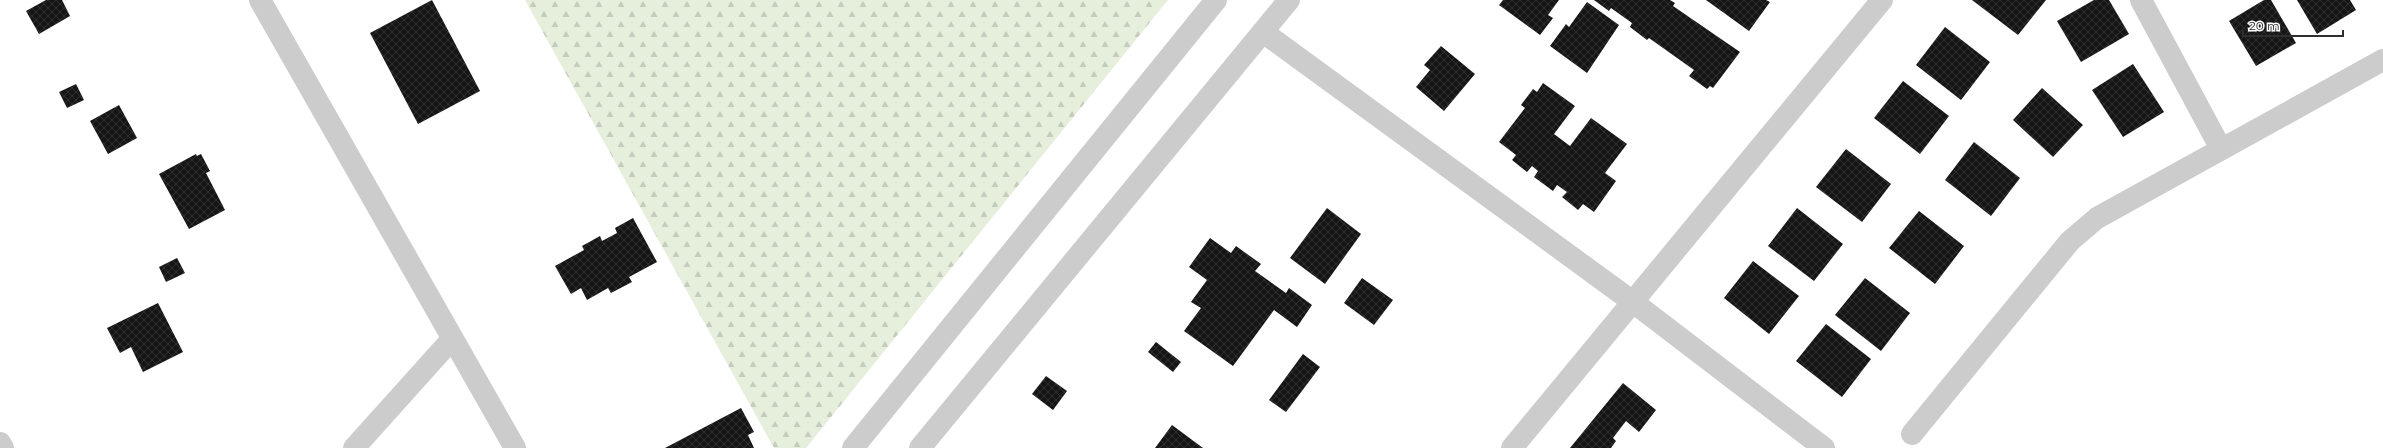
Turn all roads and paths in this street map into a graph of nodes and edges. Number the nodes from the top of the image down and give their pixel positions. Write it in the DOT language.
graph roads {
  1 [pos="260,0"];
  2 [pos="1216,0"];
  3 [pos="1289,0"];
  4 [pos="1882,0"];
  5 [pos="2141,0"];
  6 [pos="1263,32"];
  7 [pos="2383,60"];
  8 [pos="2221,149"];
  9 [pos="1633,302"];
  10 [pos="452,339"];
  11 [pos="1912,434"];
  12 [pos="0,443"];
  13 [pos="3,448"];
  14 [pos="354,448"];
  15 [pos="515,448"];
  16 [pos="853,448"];
  17 [pos="920,448"];
  18 [pos="1512,448"];
  19 [pos="1824,448"];
  1 -- 10 [label="street"];
  2 -- 16 [label="street"];
  3 -- 6 [label="street"];
  4 -- 9 [label="street"];
  5 -- 8 [label="street"];
  6 -- 9 [label="street"];
  6 -- 17 [label="street"];
  7 -- 8 [label="street"];
  8 -- 11 [label="street"];
  9 -- 18 [label="street"];
  9 -- 19 [label="street"];
  10 -- 14 [label="street"];
  10 -- 15 [label="street"];
  12 -- 13 [label="street"];
}
